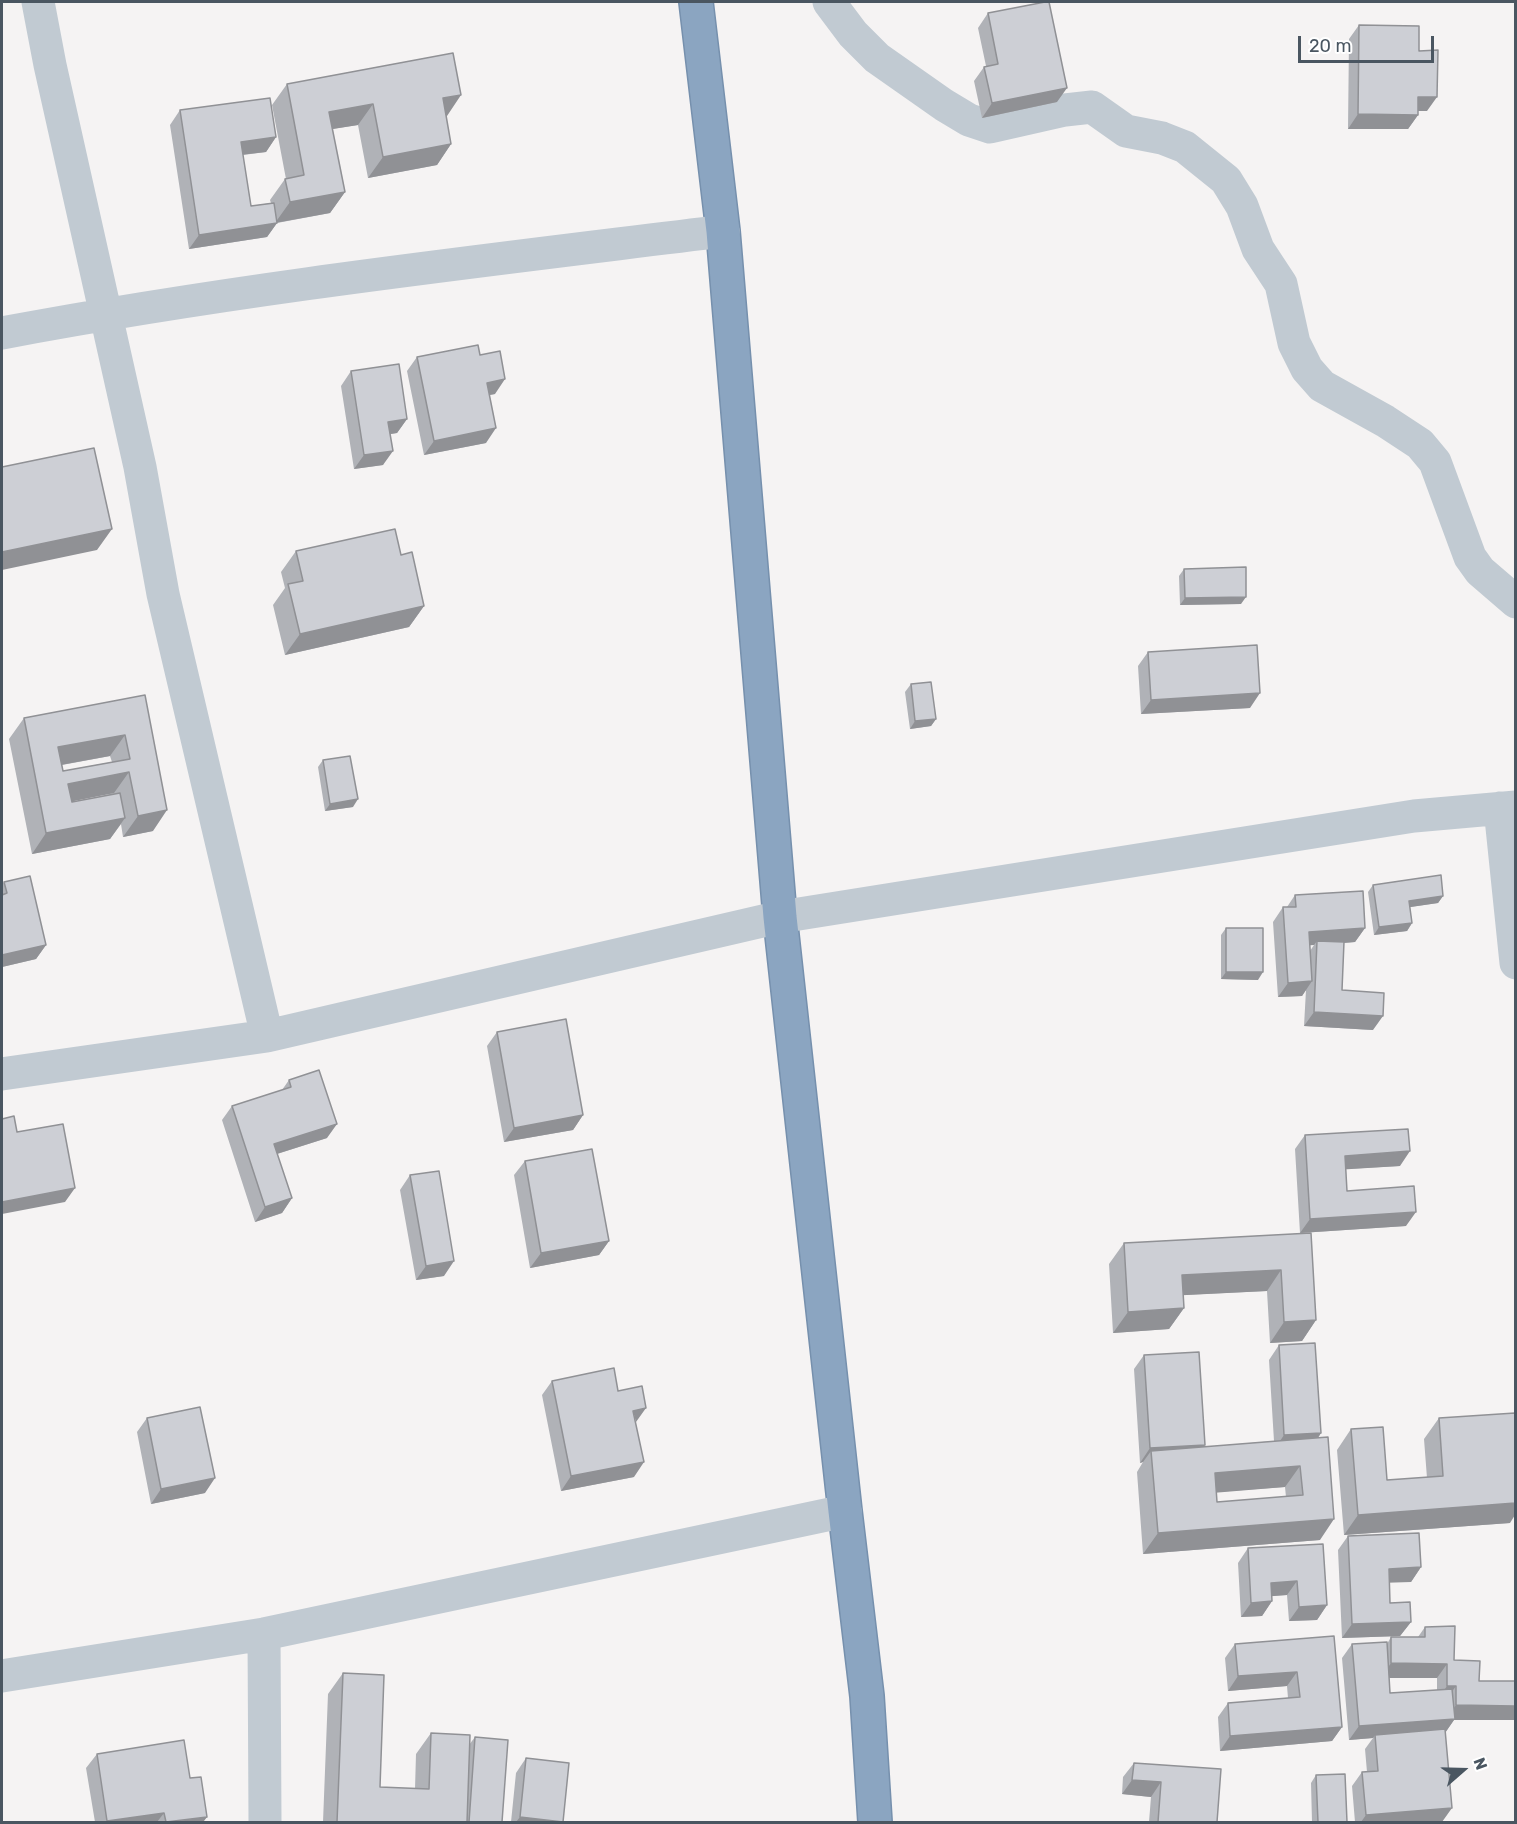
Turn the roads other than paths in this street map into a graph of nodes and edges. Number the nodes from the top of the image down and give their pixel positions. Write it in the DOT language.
graph roads {
  1 [pos="38,2"];
  2 [pos="696,2"];
  3 [pos="829,2"];
  4 [pos="723,231"];
  5 [pos="105,313"];
  6 [pos="2,333"];
  7 [pos="1515,603"];
  8 [pos="1508,808"];
  9 [pos="780,917"];
  10 [pos="1515,963"];
  11 [pos="267,1035"];
  12 [pos="2,1074"];
  13 [pos="845,1511"];
  14 [pos="264,1634"];
  15 [pos="2,1676"];
  16 [pos="265,1822"];
  17 [pos="875,1822"];
  1 -- 5 [label="street"];
  2 -- 4 [label="highway"];
  3 -- 7 [label="street"];
  4 -- 5 [label="street"];
  4 -- 9 [label="highway"];
  5 -- 6 [label="street"];
  5 -- 11 [label="street"];
  8 -- 9 [label="street"];
  8 -- 10 [label="street"];
  9 -- 11 [label="street"];
  9 -- 13 [label="highway"];
  11 -- 12 [label="street"];
  13 -- 14 [label="street"];
  13 -- 17 [label="highway"];
  14 -- 15 [label="street"];
  14 -- 16 [label="street"];
}
